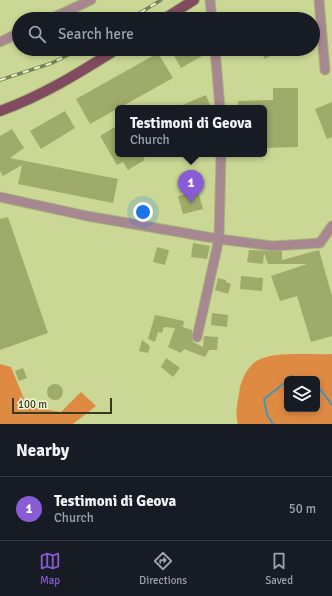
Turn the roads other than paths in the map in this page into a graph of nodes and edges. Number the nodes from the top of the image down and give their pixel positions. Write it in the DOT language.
graph roads {
  1 [pos="91,0"];
  2 [pos="194,0"];
  3 [pos="210,0"];
  4 [pos="319,0"];
  5 [pos="65,12"];
  6 [pos="175,12"];
  7 [pos="211,12"];
  8 [pos="12,36"];
  9 [pos="0,42"];
  10 [pos="106,56"];
  11 [pos="216,56"];
  12 [pos="325,70"];
  13 [pos="220,105"];
  14 [pos="0,111"];
  15 [pos="221,157"];
  16 [pos="0,197"];
  17 [pos="332,226"];
  18 [pos="219,239"];
  19 [pos="197,337"];
  1 -- 5 [label="street"];
  2 -- 6 [label="main road"];
  3 -- 7 [label="street"];
  4 -- 12 [label="street"];
  8 -- 9 [label="street"];
  10 -- 14 [label="main road"];
  11 -- 13 [label="street"];
  15 -- 18 [label="street"];
  16 -- 18 [label="street"];
  17 -- 18 [label="street"];
  18 -- 19 [label="street"];
}
